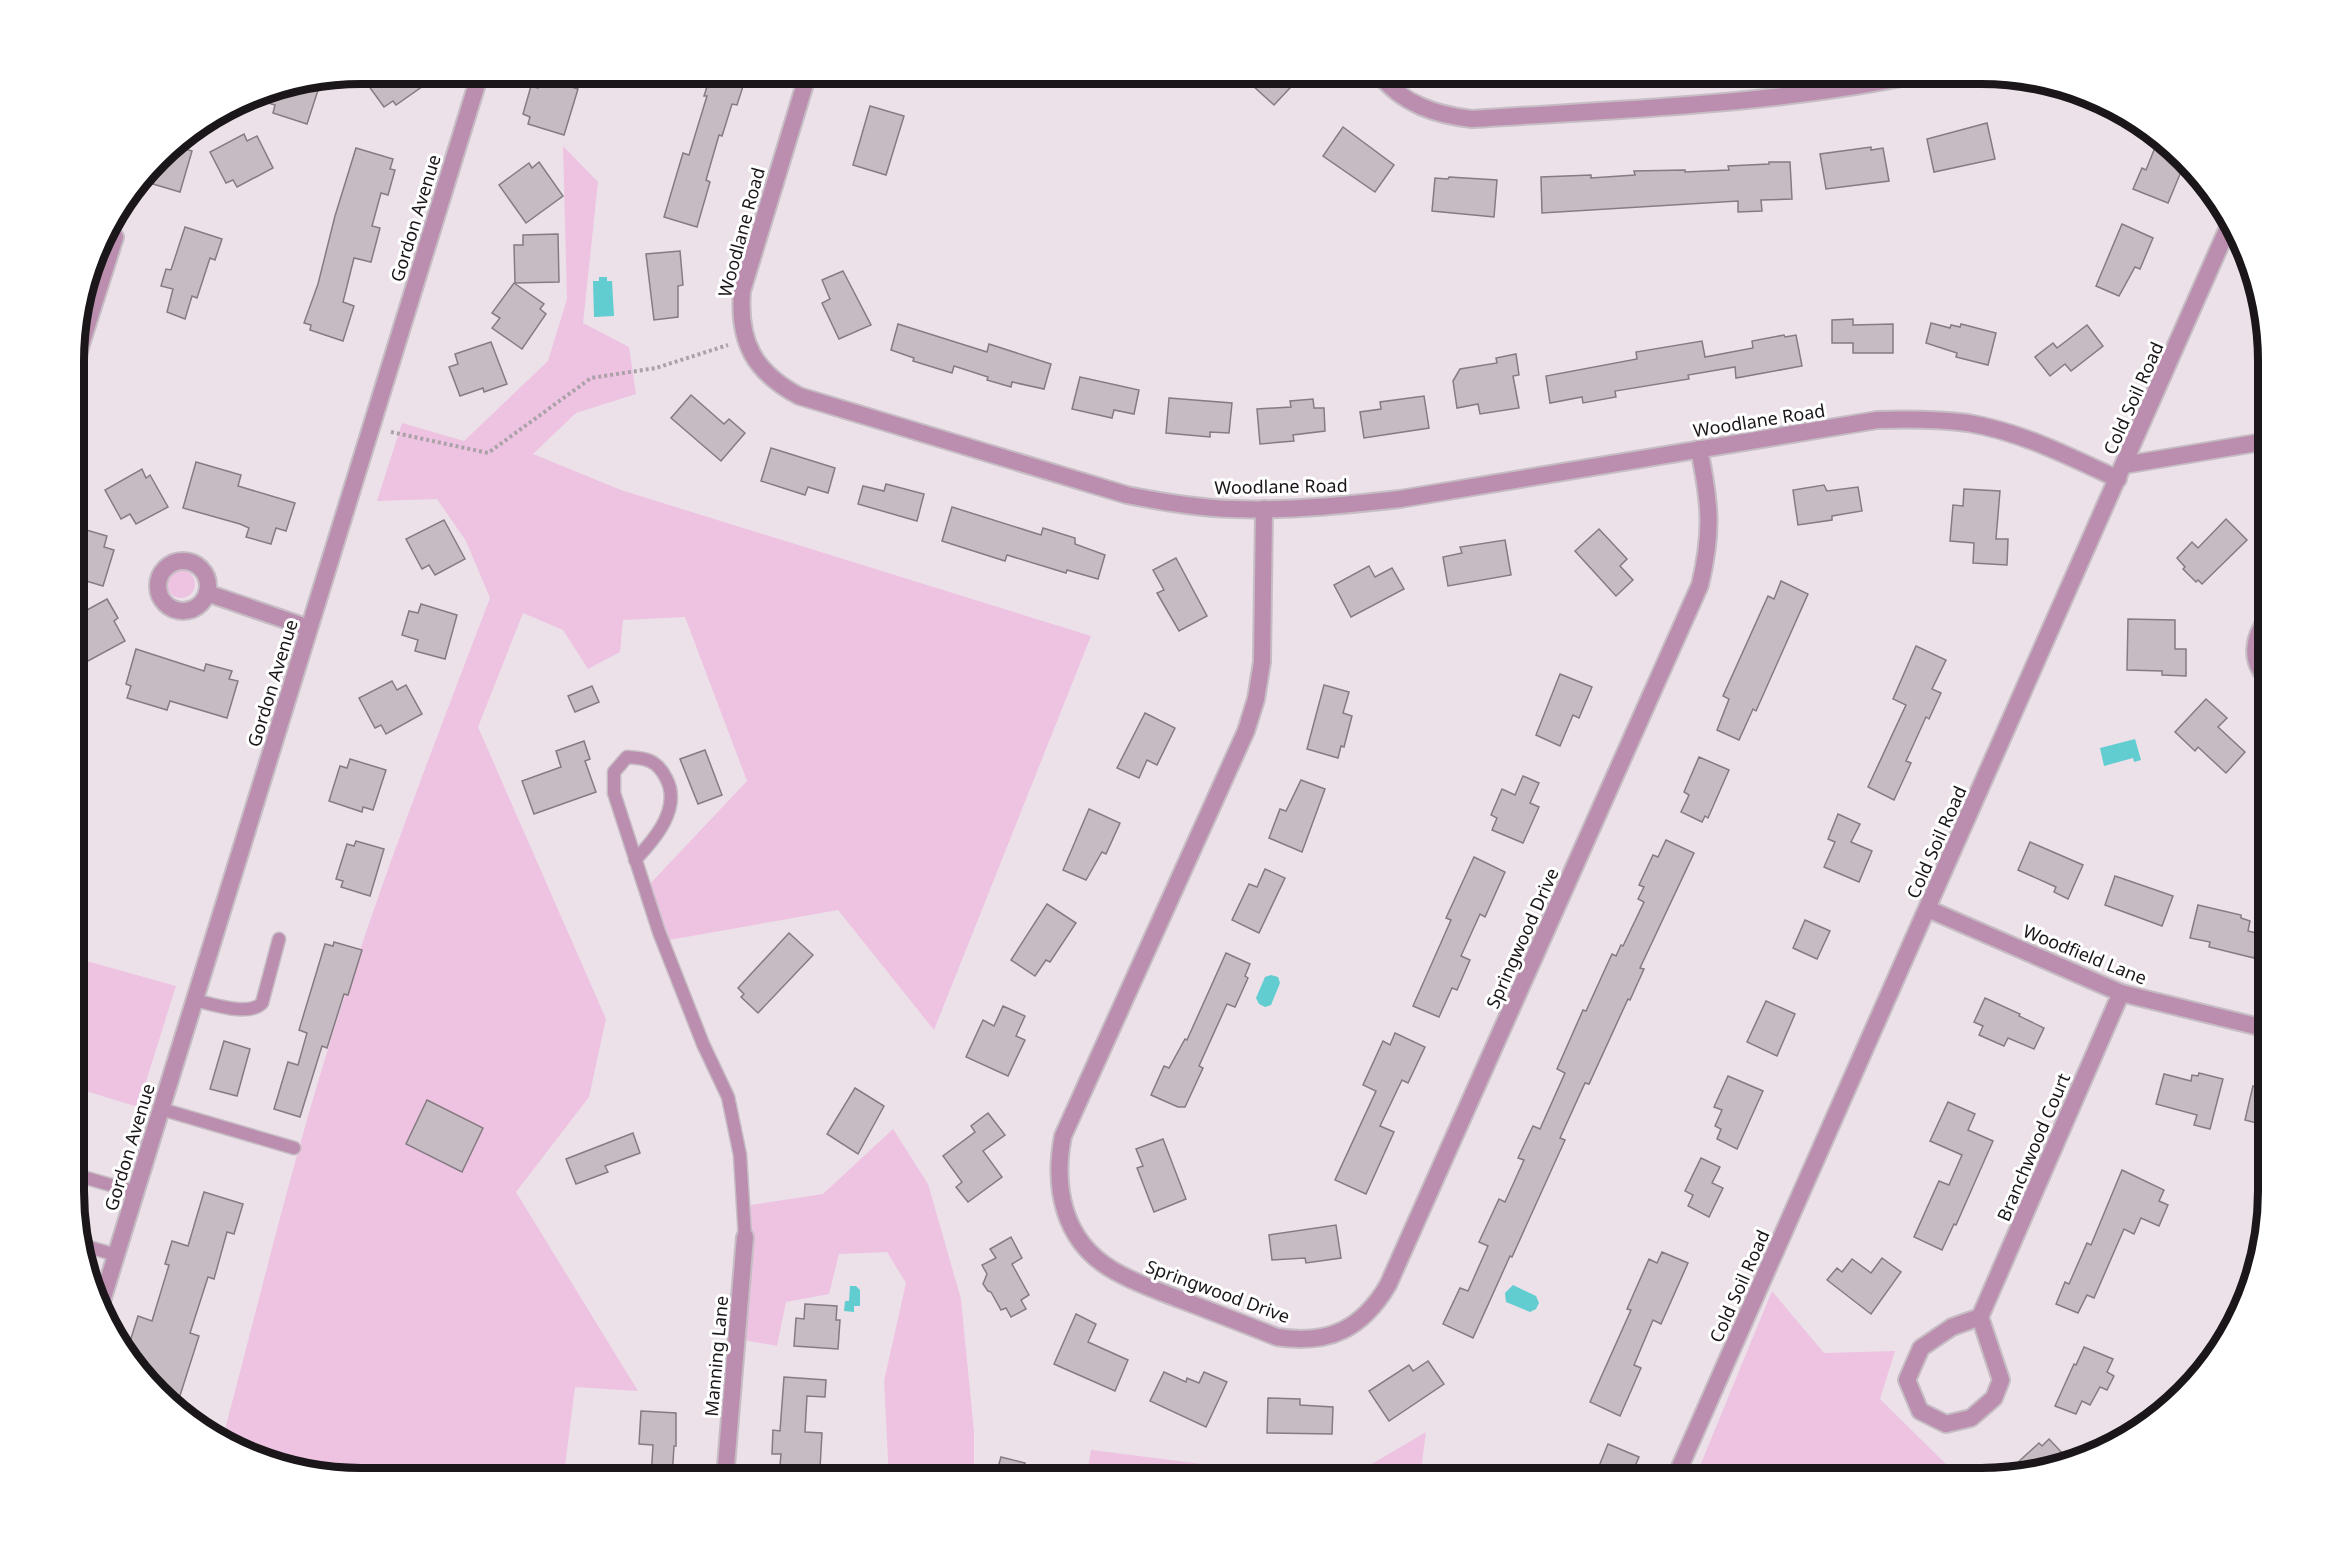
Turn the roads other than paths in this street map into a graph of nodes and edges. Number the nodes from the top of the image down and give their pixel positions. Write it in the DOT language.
graph roads {
  1 [pos="477,84"];
  2 [pos="805,84"];
  3 [pos="1389,84"];
  4 [pos="1860,84"];
  5 [pos="2226,232"];
  6 [pos="115,237"];
  7 [pos="86,329"];
  8 [pos="2258,443"];
  9 [pos="1699,449"];
  10 [pos="2121,472"];
  11 [pos="1264,509"];
  12 [pos="207,593"];
  13 [pos="309,628"];
  14 [pos="2258,631"];
  15 [pos="2258,664"];
  16 [pos="634,860"];
  17 [pos="1928,909"];
  18 [pos="279,939"];
  19 [pos="2121,993"];
  20 [pos="194,1000"];
  21 [pos="2258,1027"];
  22 [pos="161,1109"];
  23 [pos="294,1148"];
  24 [pos="84,1177"];
  25 [pos="135,1192"];
  26 [pos="744,1237"];
  27 [pos="89,1247"];
  28 [pos="116,1255"];
  29 [pos="104,1294"];
  30 [pos="1980,1317"];
  31 [pos="726,1468"];
  32 [pos="1679,1468"];
  1 -- 13 [label="street, Gordon Avenue"];
  2 -- 11 [label="street, Woodlane Road"];
  3 -- 4 [label="street"];
  5 -- 10 [label="street, Cold Soil Road"];
  6 -- 7 [label="street"];
  8 -- 10 [label="street"];
  9 -- 10 [label="street, Woodlane Road"];
  9 -- 11 [label="street, Woodlane Road"];
  9 -- 11 [label="street, Springwood Drive"];
  10 -- 17 [label="street, Cold Soil Road"];
  12 -- 13 [label="street"];
  13 -- 20 [label="street, Gordon Avenue"];
  14 -- 15 [label="street"];
  16 -- 16 [label="lane"];
  16 -- 26 [label="lane"];
  17 -- 19 [label="street, Woodfield Lane"];
  17 -- 32 [label="street, Cold Soil Road"];
  18 -- 20 [label="lane"];
  19 -- 21 [label="street, Woodfield Lane"];
  19 -- 30 [label="street, Branchwood Court"];
  20 -- 22 [label="street, Gordon Avenue"];
  22 -- 23 [label="lane"];
  22 -- 25 [label="street, Gordon Avenue"];
  24 -- 25 [label="lane"];
  25 -- 28 [label="street, Gordon Avenue"];
  26 -- 31 [label="street, Manning Lane"];
  27 -- 28 [label="lane"];
  28 -- 29 [label="street, Gordon Avenue"];
  30 -- 30 [label="street"];
}
